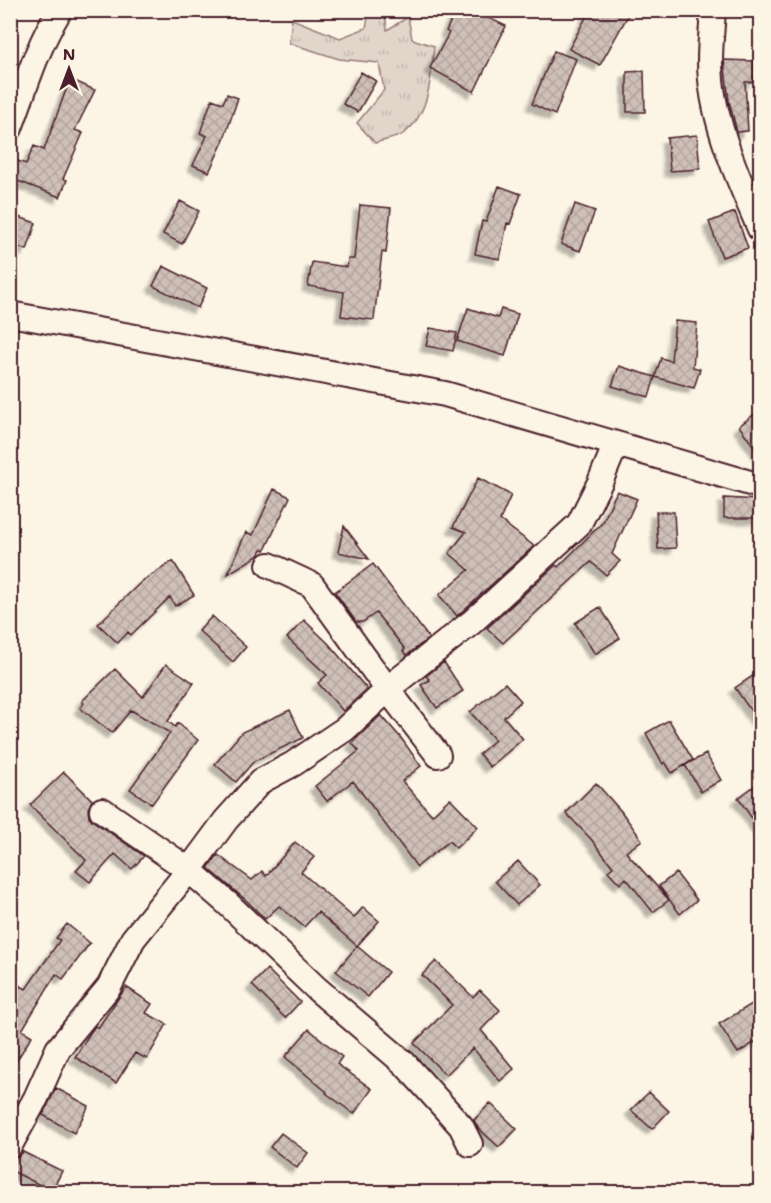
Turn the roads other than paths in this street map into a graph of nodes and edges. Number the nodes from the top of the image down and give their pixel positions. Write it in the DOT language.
graph roads {
  1 [pos="60,10"];
  2 [pos="713,10"];
  3 [pos="10,128"];
  4 [pos="760,229"];
  5 [pos="10,314"];
  6 [pos="616,444"];
  7 [pos="760,486"];
  8 [pos="269,565"];
  9 [pos="388,690"];
  10 [pos="438,755"];
  11 [pos="102,810"];
  12 [pos="189,870"];
  13 [pos="10,1144"];
  14 [pos="471,1144"];
  1 -- 3 [label="street"];
  2 -- 4 [label="street"];
  5 -- 6 [label="street"];
  6 -- 7 [label="street"];
  6 -- 9 [label="street"];
  8 -- 9 [label="street"];
  9 -- 10 [label="street"];
  9 -- 12 [label="street"];
  11 -- 12 [label="street"];
  12 -- 13 [label="street"];
  12 -- 14 [label="street"];
}
